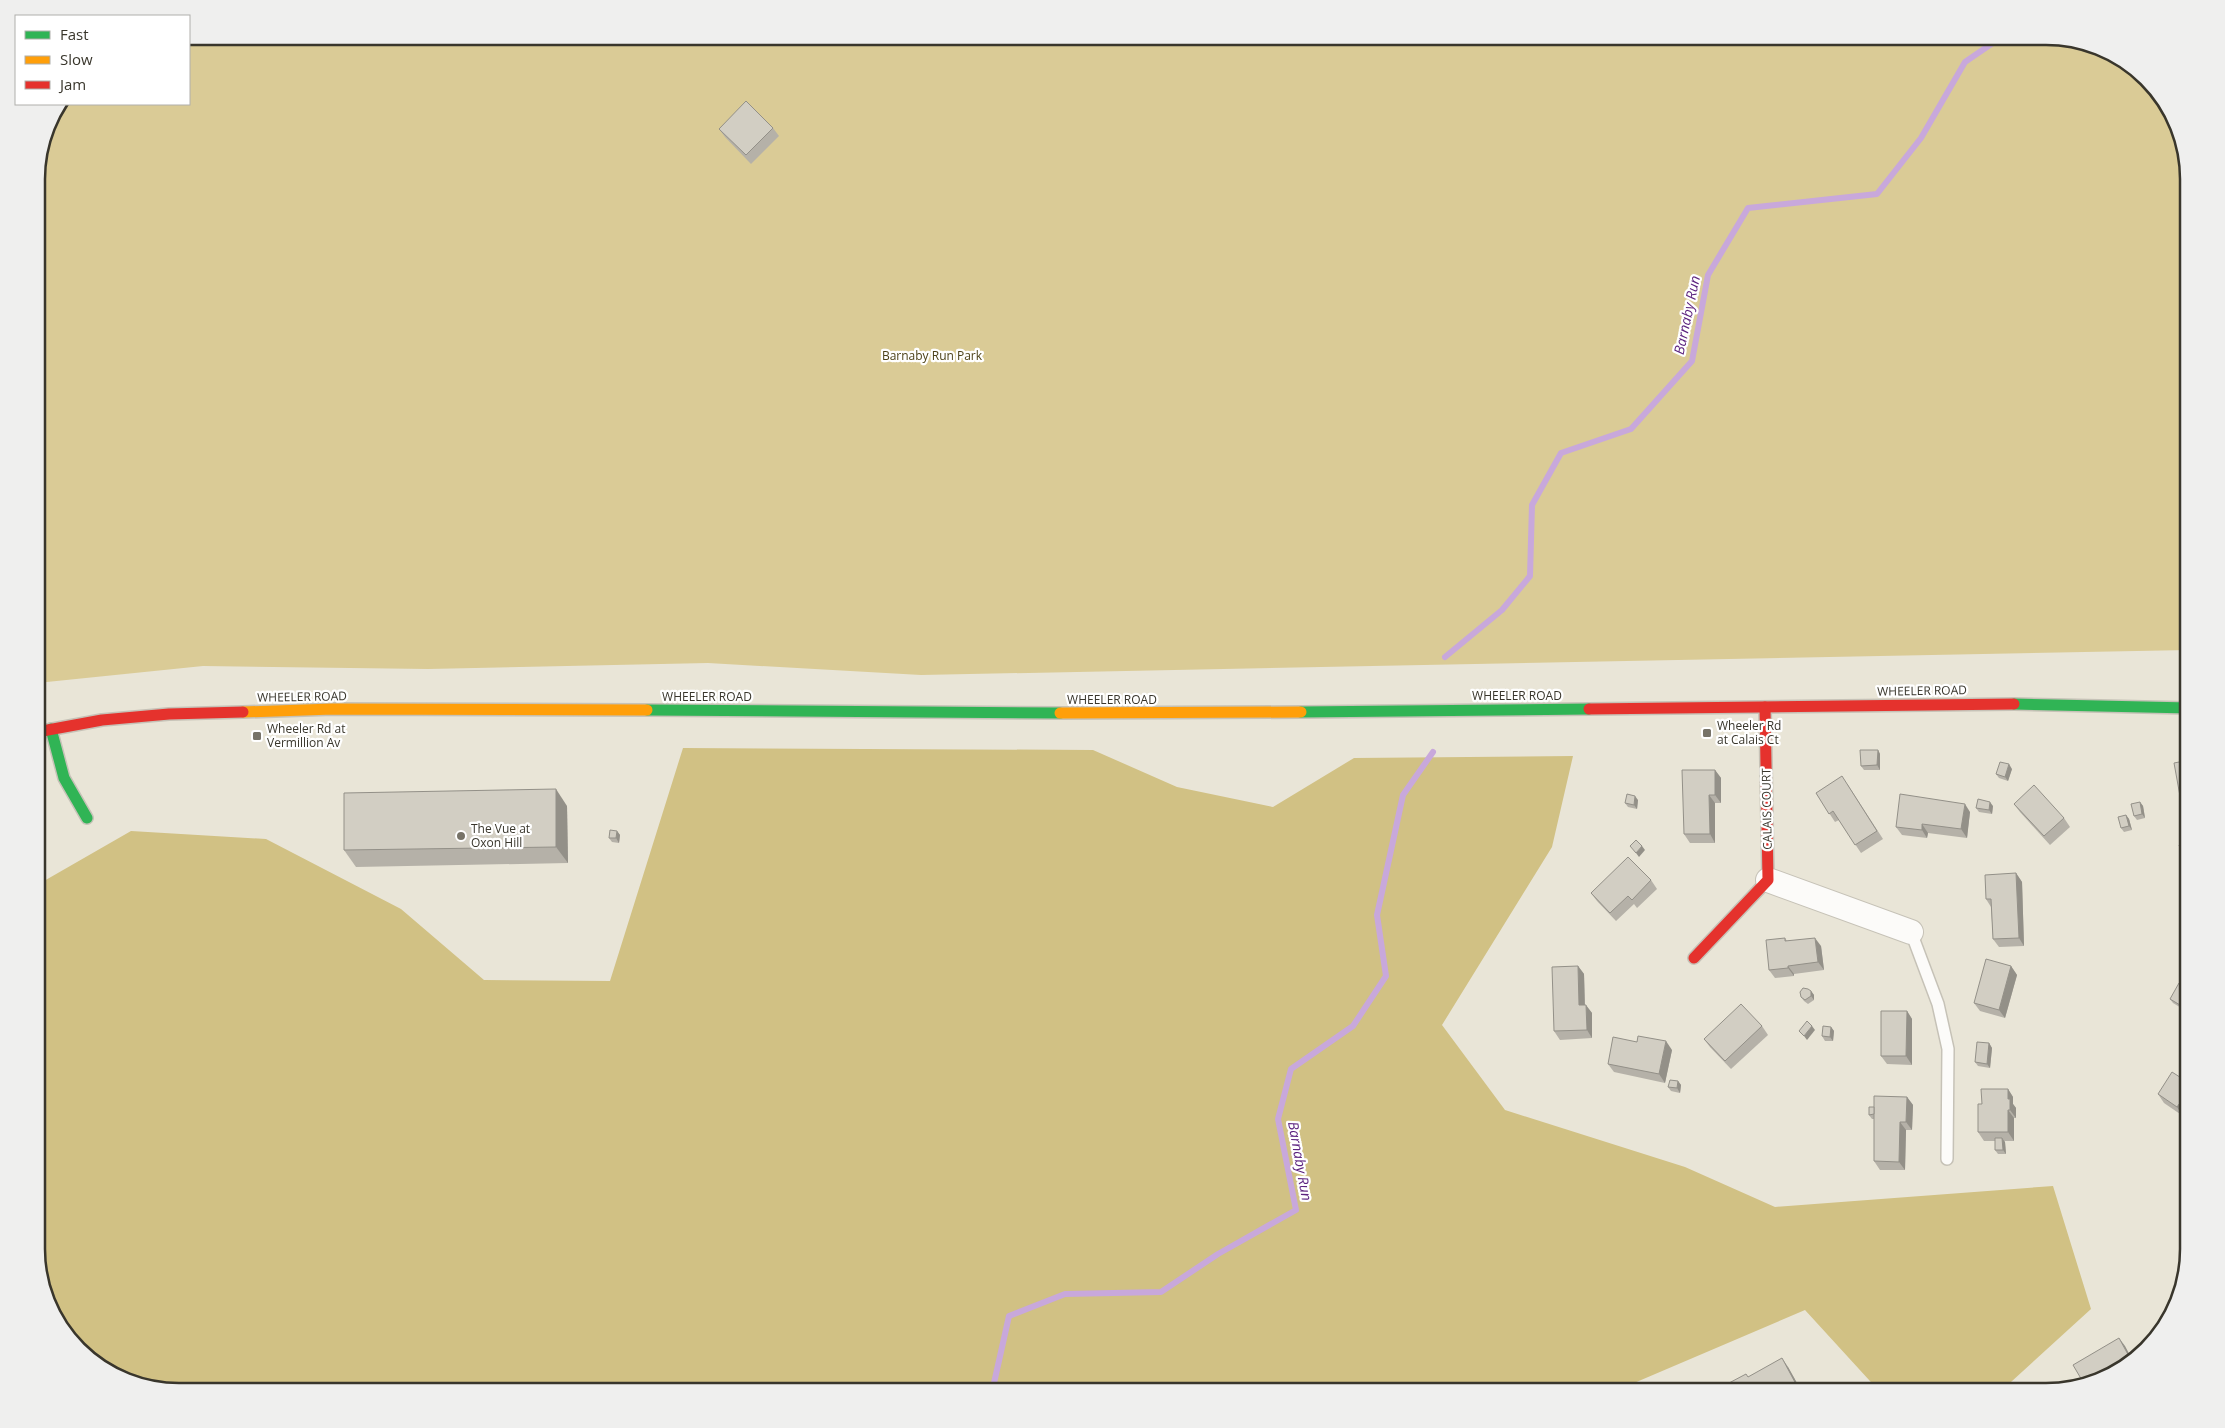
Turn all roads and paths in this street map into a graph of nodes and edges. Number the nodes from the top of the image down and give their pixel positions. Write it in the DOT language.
graph roads {
  1 [pos="1765,707"];
  2 [pos="2180,708"];
  3 [pos="51,729"];
  4 [pos="45,730"];
  5 [pos="87,818"];
  6 [pos="1768,880"];
  7 [pos="1911,932"];
  8 [pos="1694,958"];
  9 [pos="1947,1159"];
  1 -- 2 [label="main road, WHEELER ROAD"];
  1 -- 3 [label="main road, WHEELER ROAD"];
  1 -- 6 [label="main road, CALAIS COURT"];
  3 -- 4 [label="main road, WHEELER ROAD"];
  3 -- 5 [label="main road"];
  6 -- 7 [label="street"];
  6 -- 8 [label="main road"];
  7 -- 9 [label="lane"];
}
